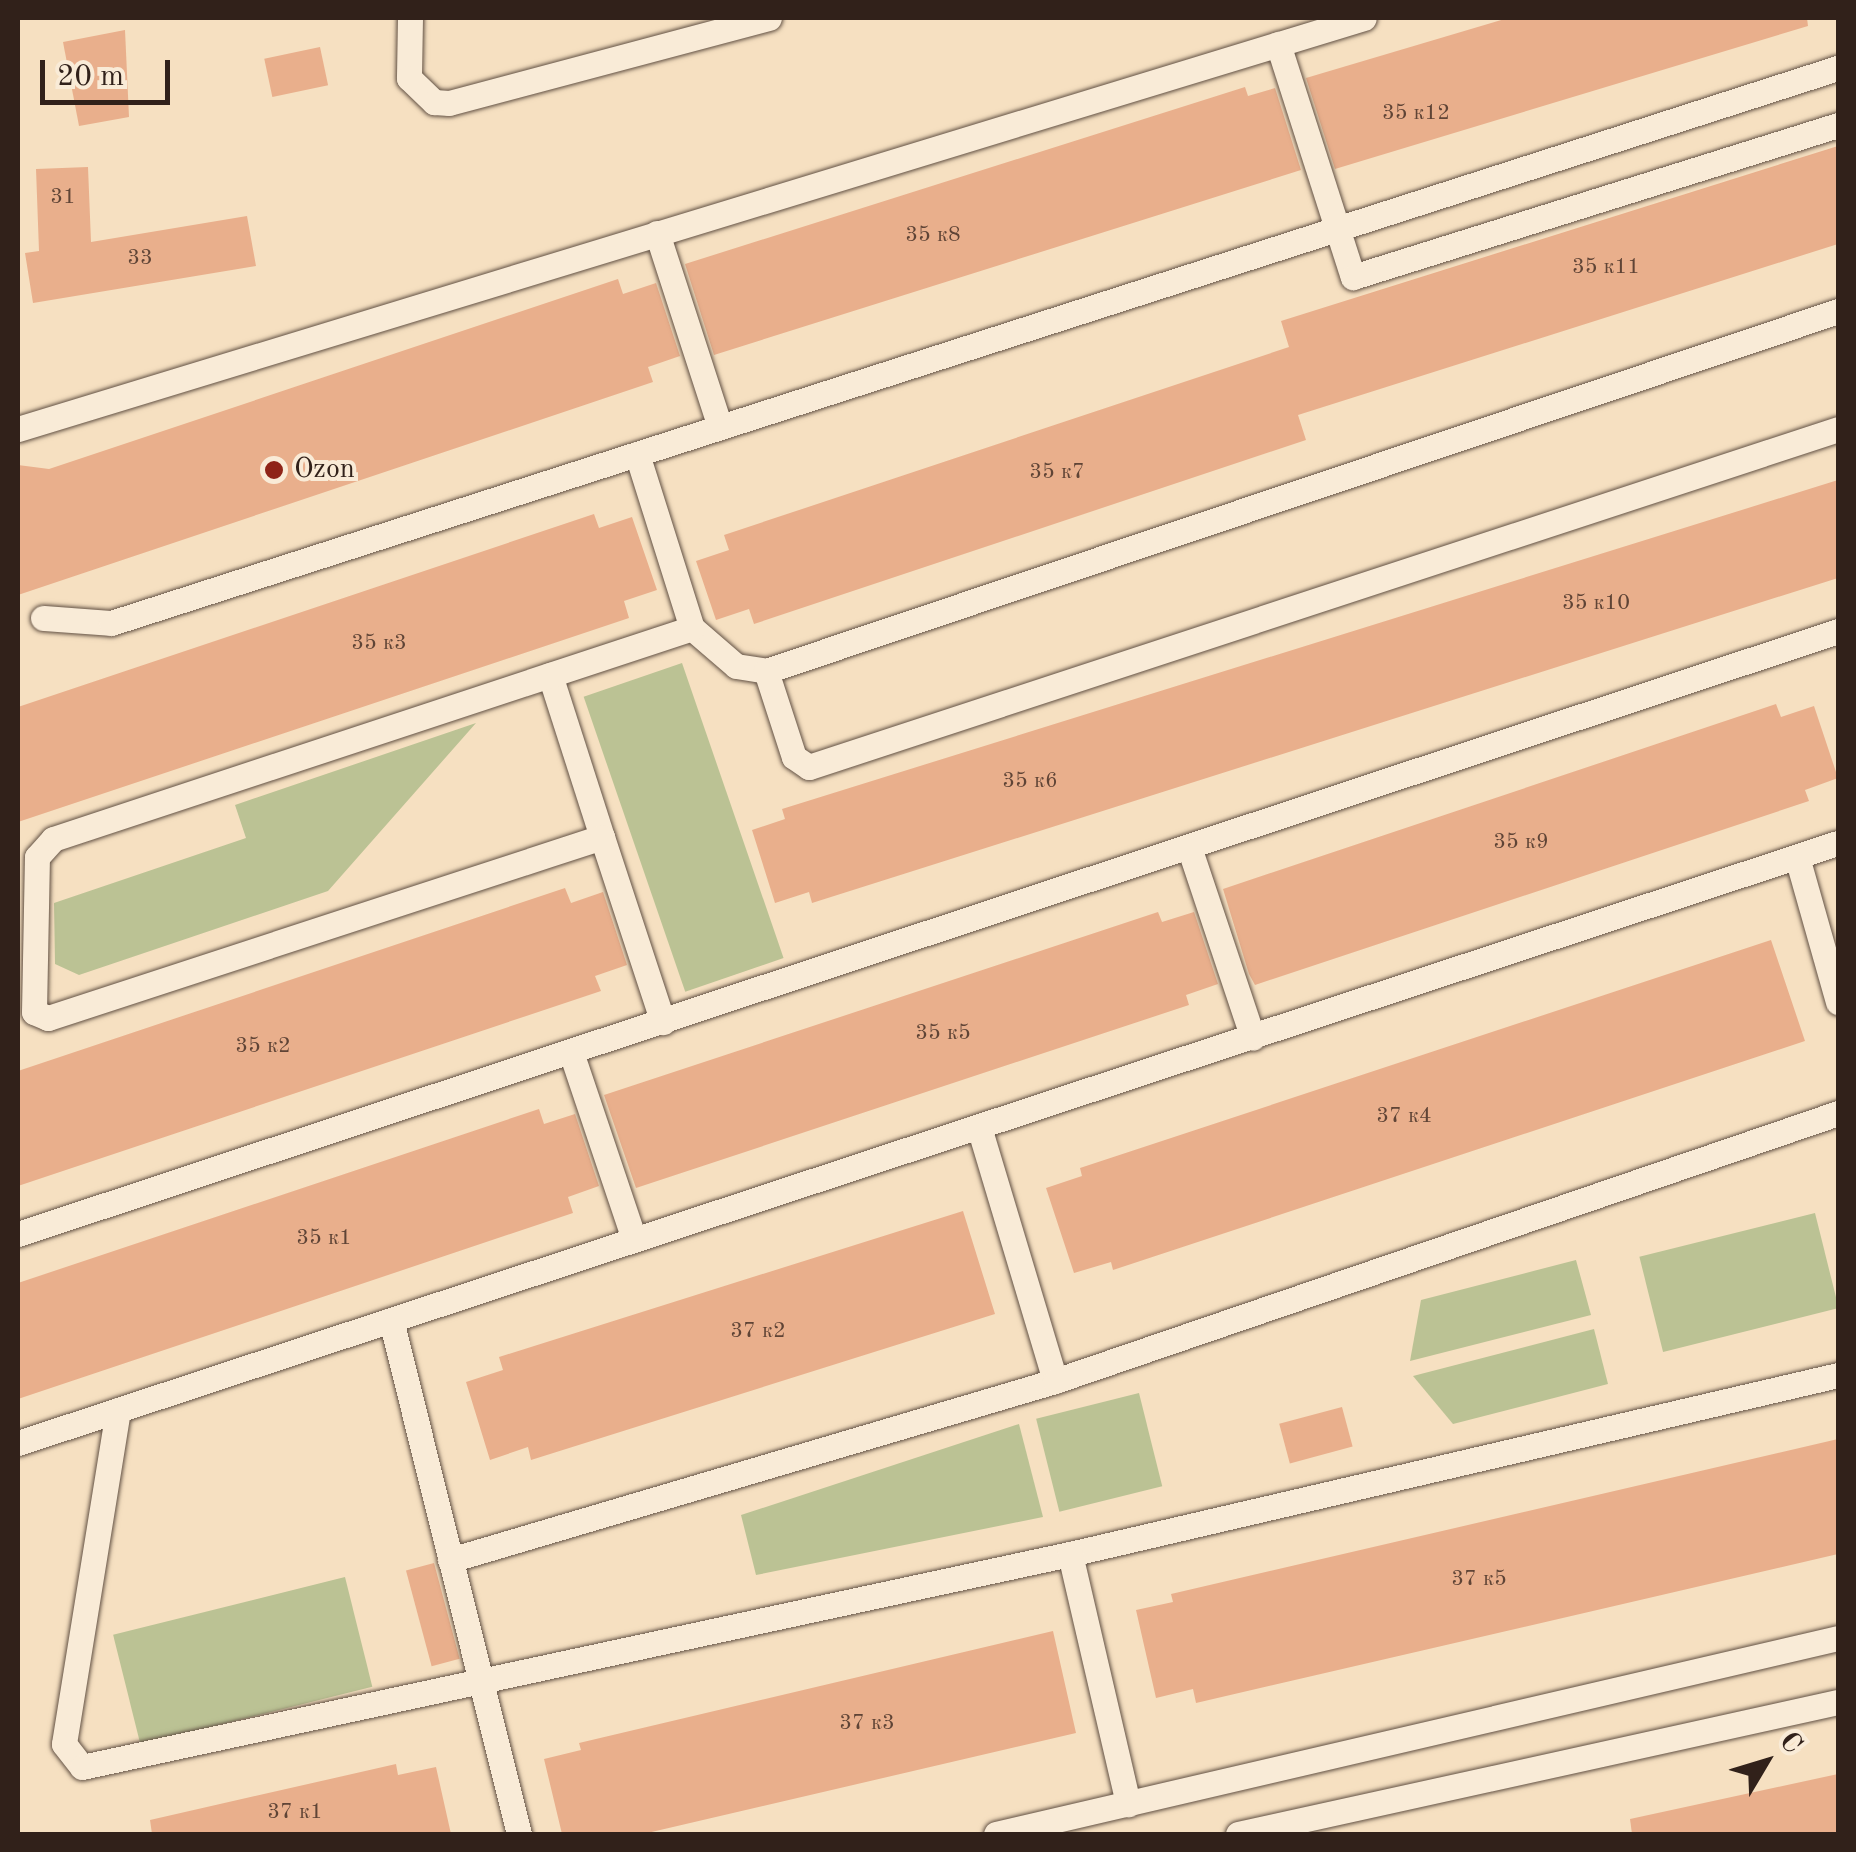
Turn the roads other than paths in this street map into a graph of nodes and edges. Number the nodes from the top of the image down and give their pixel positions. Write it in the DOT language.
graph roads {
  1 [pos="410,18"];
  2 [pos="769,18"];
  3 [pos="1364,18"];
  4 [pos="1278,44"];
  5 [pos="1838,68"];
  6 [pos="1838,125"];
  7 [pos="1334,230"];
  8 [pos="657,234"];
  9 [pos="1838,311"];
  10 [pos="720,427"];
  11 [pos="18,429"];
  12 [pos="1838,429"];
  13 [pos="637,454"];
  14 [pos="43,618"];
  15 [pos="692,628"];
  16 [pos="1838,631"];
  17 [pos="766,671"];
  18 [pos="550,675"];
  19 [pos="602,837"];
  20 [pos="1838,844"];
  21 [pos="1189,847"];
  22 [pos="1797,857"];
  23 [pos="1838,1002"];
  24 [pos="663,1022"];
  25 [pos="1253,1038"];
  26 [pos="570,1052"];
  27 [pos="1838,1113"];
  28 [pos="979,1127"];
  29 [pos="18,1234"];
  30 [pos="634,1239"];
  31 [pos="391,1320"];
  32 [pos="1838,1375"];
  33 [pos="1054,1380"];
  34 [pos="118,1410"];
  35 [pos="18,1443"];
  36 [pos="1070,1554"];
  37 [pos="450,1560"];
  38 [pos="1838,1638"];
  39 [pos="482,1683"];
  40 [pos="1838,1702"];
  41 [pos="1128,1804"];
  42 [pos="520,1834"];
  43 [pos="996,1834"];
  44 [pos="1238,1834"];
  1 -- 2 [label="lane"];
  3 -- 4 [label="lane"];
  4 -- 7 [label="lane"];
  4 -- 8 [label="lane"];
  5 -- 7 [label="lane"];
  6 -- 7 [label="lane"];
  7 -- 10 [label="lane"];
  8 -- 10 [label="lane"];
  8 -- 11 [label="lane"];
  9 -- 17 [label="lane"];
  10 -- 13 [label="lane"];
  12 -- 17 [label="lane"];
  13 -- 14 [label="lane"];
  13 -- 15 [label="lane"];
  15 -- 17 [label="lane"];
  15 -- 18 [label="lane"];
  16 -- 21 [label="lane"];
  18 -- 19 [label="lane"];
  18 -- 19 [label="lane"];
  19 -- 24 [label="lane"];
  20 -- 22 [label="lane"];
  21 -- 24 [label="lane"];
  21 -- 25 [label="lane"];
  22 -- 23 [label="lane"];
  22 -- 25 [label="lane"];
  24 -- 26 [label="lane"];
  25 -- 28 [label="lane"];
  26 -- 29 [label="lane"];
  26 -- 30 [label="lane"];
  27 -- 33 [label="lane"];
  28 -- 30 [label="lane"];
  28 -- 33 [label="lane"];
  30 -- 31 [label="lane"];
  31 -- 34 [label="lane"];
  31 -- 37 [label="lane"];
  32 -- 36 [label="lane"];
  33 -- 37 [label="lane"];
  34 -- 35 [label="lane"];
  34 -- 39 [label="lane"];
  36 -- 39 [label="lane"];
  36 -- 41 [label="lane"];
  37 -- 39 [label="lane"];
  38 -- 41 [label="lane"];
  39 -- 42 [label="lane"];
  40 -- 44 [label="lane"];
  41 -- 43 [label="lane"];
}
